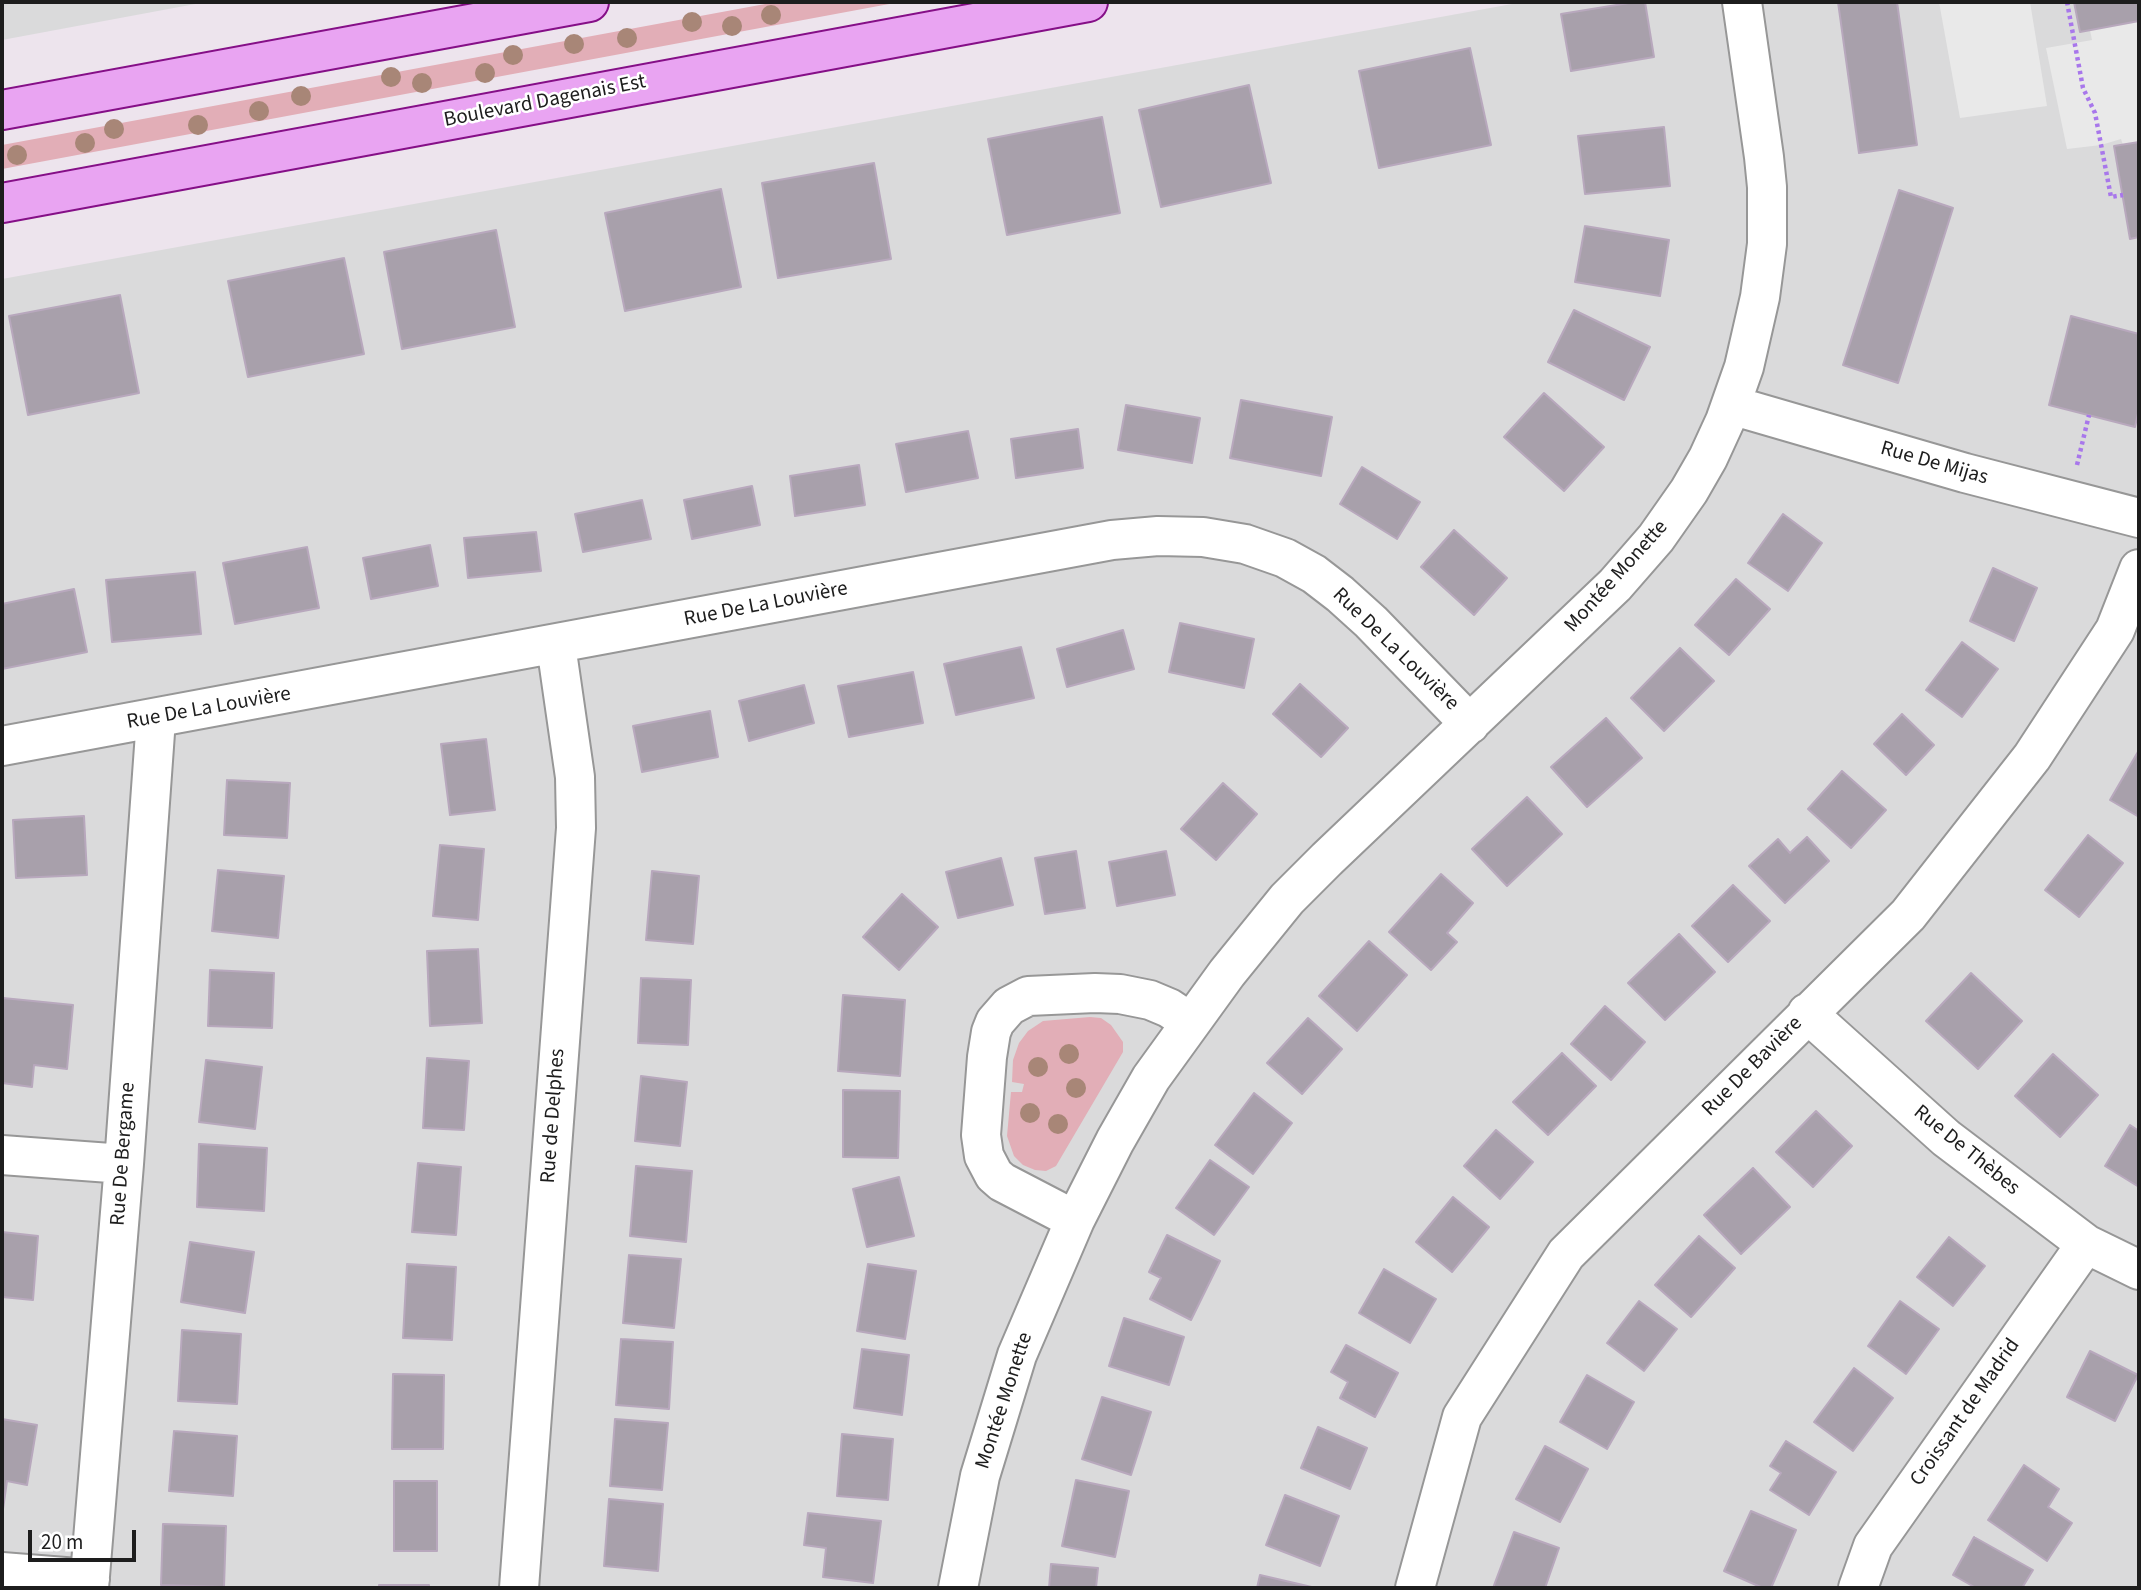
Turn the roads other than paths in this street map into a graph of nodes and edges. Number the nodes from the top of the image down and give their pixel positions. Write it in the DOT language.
graph roads {
  1 [pos="589,2"];
  2 [pos="1088,2"];
  3 [pos="1742,2"];
  4 [pos="2,110"];
  5 [pos="2,203"];
  6 [pos="1731,405"];
  7 [pos="2139,518"];
  8 [pos="2139,569"];
  9 [pos="556,645"];
  10 [pos="156,719"];
  11 [pos="1470,724"];
  12 [pos="2,747"];
  13 [pos="1807,1013"];
  14 [pos="1190,1022"];
  15 [pos="2,1155"];
  16 [pos="124,1164"];
  17 [pos="1075,1220"];
  18 [pos="2086,1244"];
  19 [pos="2139,1270"];
  20 [pos="2,1572"];
  21 [pos="89,1584"];
  22 [pos="519,1588"];
  23 [pos="958,1588"];
  24 [pos="1415,1588"];
  25 [pos="1858,1588"];
  1 -- 4 [label="main road"];
  2 -- 5 [label="main road, Boulevard Dagenais Est"];
  3 -- 6 [label="street, Montée Monette"];
  6 -- 7 [label="street, Rue De Mijas"];
  6 -- 11 [label="street, Montée Monette"];
  8 -- 13 [label="street, Rue De Bavière"];
  9 -- 10 [label="street, Rue De La Louvière"];
  9 -- 11 [label="street, Rue De La Louvière"];
  9 -- 22 [label="street, Rue de Delphes"];
  10 -- 12 [label="street, Rue De La Louvière"];
  10 -- 16 [label="street, Rue De Bergame"];
  11 -- 14 [label="street, Montée Monette"];
  13 -- 18 [label="street, Rue De Thèbes"];
  13 -- 24 [label="street, Rue De Bavière"];
  14 -- 17 [label="street, Montée Monette"];
  14 -- 17 [label="street"];
  15 -- 16 [label="street"];
  16 -- 21 [label="street, Rue De Bergame"];
  17 -- 23 [label="street, Montée Monette"];
  18 -- 19 [label="street, Rue De Thèbes"];
  18 -- 25 [label="street, Croissant de Madrid"];
  20 -- 21 [label="street"];
}
